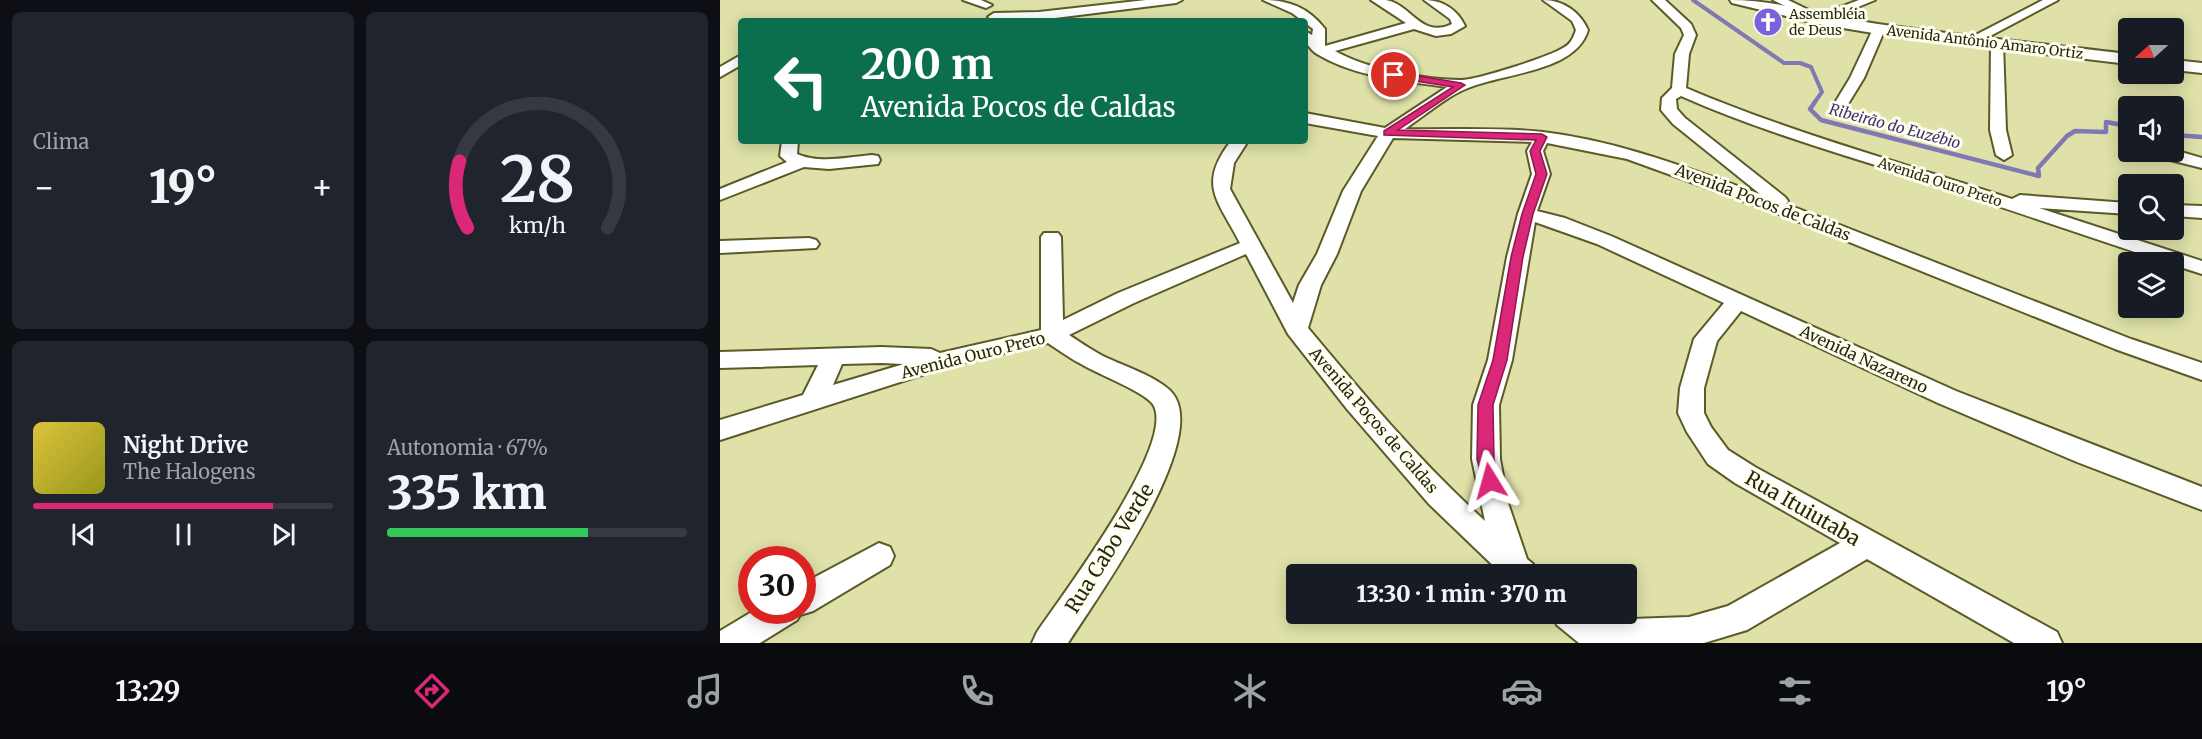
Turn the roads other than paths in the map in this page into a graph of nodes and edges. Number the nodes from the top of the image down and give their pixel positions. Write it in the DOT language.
graph roads {
  1 [pos="969,0"];
  2 [pos="1073,0"];
  3 [pos="1269,0"];
  4 [pos="1377,0"];
  5 [pos="1430,0"];
  6 [pos="1549,0"];
  7 [pos="1658,0"];
  8 [pos="1737,0"];
  9 [pos="1779,0"];
  10 [pos="1869,0"];
  11 [pos="2052,0"];
  12 [pos="1180,1"];
  13 [pos="984,3"];
  14 [pos="1144,16"];
  15 [pos="995,18"];
  16 [pos="1015,18"];
  17 [pos="1819,19"];
  18 [pos="1413,24"];
  19 [pos="1879,29"];
  20 [pos="1308,38"];
  21 [pos="1970,41"];
  22 [pos="1997,43"];
  23 [pos="1319,49"];
  24 [pos="2118,58"];
  25 [pos="738,62"];
  26 [pos="2184,65"];
  27 [pos="2202,68"];
  28 [pos="720,73"];
  29 [pos="1461,85"];
  30 [pos="1679,90"];
  31 [pos="1843,101"];
  32 [pos="1308,119"];
  33 [pos="1388,133"];
  34 [pos="1542,137"];
  35 [pos="790,144"];
  36 [pos="1238,144"];
  37 [pos="2004,155"];
  38 [pos="2184,158"];
  39 [pos="872,160"];
  40 [pos="802,162"];
  41 [pos="2202,163"];
  42 [pos="720,195"];
  43 [pos="1995,200"];
  44 [pos="2118,207"];
  45 [pos="2184,211"];
  46 [pos="2202,212"];
  47 [pos="1794,213"];
  48 [pos="1527,214"];
  49 [pos="1052,237"];
  50 [pos="809,244"];
  51 [pos="1251,245"];
  52 [pos="720,247"];
  53 [pos="2202,268"];
  54 [pos="1738,301"];
  55 [pos="1296,329"];
  56 [pos="1052,335"];
  57 [pos="830,356"];
  58 [pos="952,357"];
  59 [pos="720,360"];
  60 [pos="2202,372"];
  61 [pos="813,400"];
  62 [pos="720,430"];
  63 [pos="2202,499"];
  64 [pos="1866,544"];
  65 [pos="879,556"];
  66 [pos="1511,564"];
  67 [pos="1516,564"];
  68 [pos="816,593"];
  69 [pos="762,624"];
  70 [pos="1581,624"];
  71 [pos="1600,640"];
  72 [pos="730,643"];
  73 [pos="1049,643"];
  74 [pos="2045,643"];
  1 -- 13 [label="street"];
  2 -- 16 [label="street"];
  3 -- 23 [label="street"];
  4 -- 18 [label="street"];
  5 -- 18 [label="street"];
  6 -- 29 [label="street"];
  7 -- 30 [label="street"];
  8 -- 17 [label="street, Avenida Antônio Amaro Ortiz"];
  9 -- 17 [label="street"];
  10 -- 17 [label="street"];
  11 -- 21 [label="street"];
  12 -- 14 [label="street"];
  12 -- 16 [label="street"];
  13 -- 15 [label="street"];
  17 -- 19 [label="street, Avenida Antônio Amaro Ortiz"];
  18 -- 23 [label="street"];
  19 -- 21 [label="street, Avenida Antônio Amaro Ortiz"];
  19 -- 31 [label="street"];
  20 -- 23 [label="street"];
  21 -- 22 [label="street, Avenida Antônio Amaro Ortiz"];
  22 -- 24 [label="street, Avenida Antônio Amaro Ortiz"];
  22 -- 37 [label="street"];
  23 -- 29 [label="street"];
  25 -- 28 [label="street"];
  26 -- 27 [label="street"];
  29 -- 33 [label="street"];
  30 -- 43 [label="street, Avenida Ouro Preto"];
  30 -- 47 [label="street"];
  32 -- 33 [label="street, Avenida Pocos de Caldas"];
  33 -- 34 [label="street, Avenida Pocos de Caldas"];
  33 -- 55 [label="street"];
  34 -- 47 [label="street, Avenida Pocos de Caldas"];
  34 -- 48 [label="street"];
  35 -- 40 [label="street"];
  36 -- 51 [label="street"];
  38 -- 41 [label="street"];
  39 -- 40 [label="street"];
  40 -- 42 [label="street"];
  43 -- 44 [label="street"];
  43 -- 53 [label="street, Avenida Ouro Preto"];
  45 -- 46 [label="street"];
  47 -- 60 [label="street, Avenida Pocos de Caldas"];
  48 -- 54 [label="street, Avenida Nazareno"];
  48 -- 67 [label="street"];
  49 -- 56 [label="street"];
  50 -- 52 [label="street"];
  51 -- 55 [label="street, Avenida Poços de Caldas"];
  51 -- 56 [label="street, Avenida Ouro Preto"];
  54 -- 63 [label="street, Avenida Nazareno"];
  54 -- 64 [label="street, Rua Ituiutaba"];
  55 -- 66 [label="street, Avenida Poços de Caldas"];
  56 -- 58 [label="street, Avenida Ouro Preto"];
  56 -- 73 [label="street, Rua Cabo Verde"];
  57 -- 58 [label="street"];
  57 -- 59 [label="street"];
  57 -- 61 [label="street"];
  58 -- 61 [label="street, Avenida Ouro Preto"];
  61 -- 62 [label="street, Avenida Ouro Preto"];
  64 -- 71 [label="street"];
  64 -- 74 [label="street, Rua Ituiutaba"];
  65 -- 68 [label="street"];
  69 -- 72 [label="street"];
  70 -- 71 [label="street"];
}
